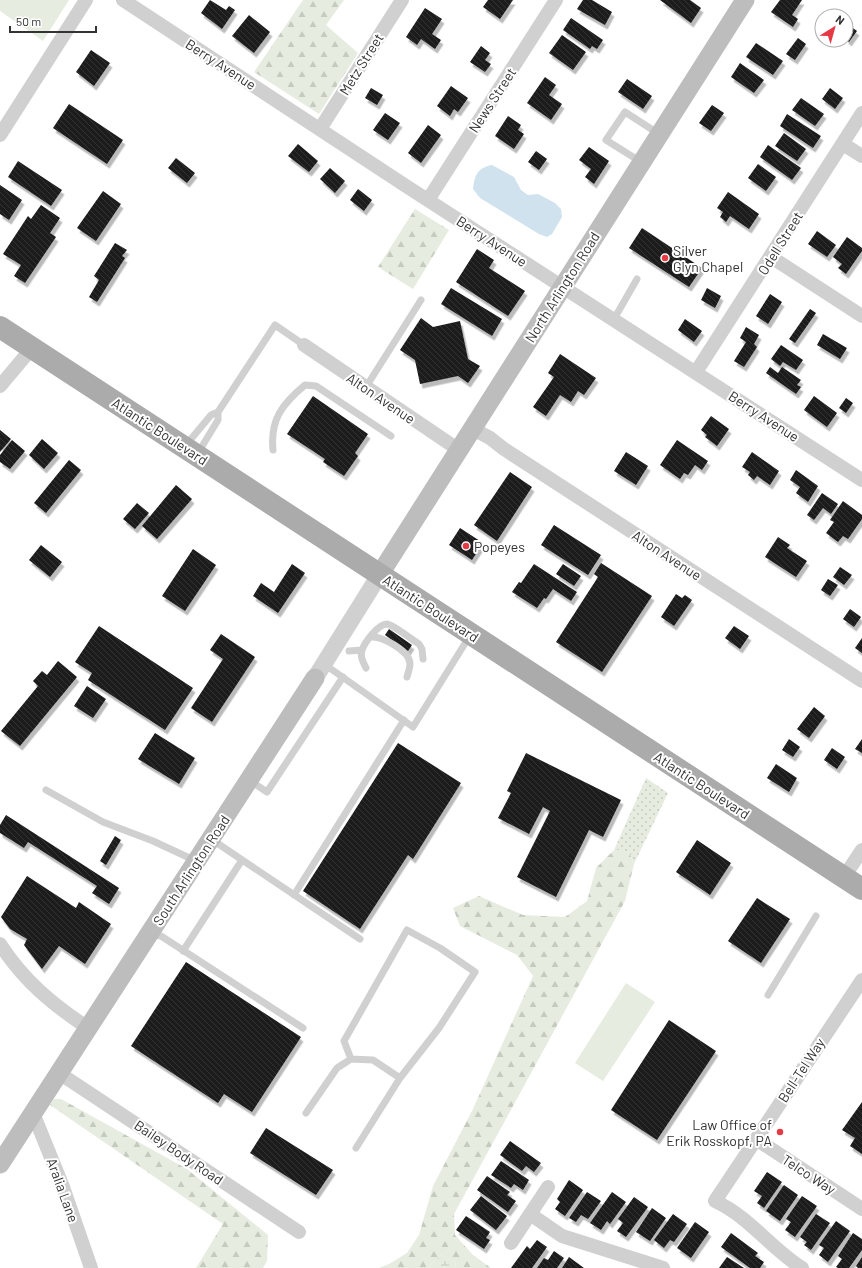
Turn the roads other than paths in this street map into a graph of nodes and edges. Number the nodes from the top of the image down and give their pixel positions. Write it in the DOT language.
graph roads {
  1 [pos="86,0"];
  2 [pos="123,0"];
  3 [pos="402,0"];
  4 [pos="556,0"];
  5 [pos="745,0"];
  6 [pos="862,113"];
  7 [pos="4,120"];
  8 [pos="320,129"];
  9 [pos="660,134"];
  10 [pos="0,135"];
  11 [pos="843,144"];
  12 [pos="862,156"];
  13 [pos="642,162"];
  14 [pos="428,200"];
  15 [pos="772,257"];
  16 [pos="637,280"];
  17 [pos="562,286"];
  18 [pos="421,300"];
  19 [pos="862,316"];
  20 [pos="614,320"];
  21 [pos="0,327"];
  22 [pos="304,345"];
  23 [pos="32,348"];
  24 [pos="696,372"];
  25 [pos="0,386"];
  26 [pos="366,388"];
  27 [pos="218,412"];
  28 [pos="472,429"];
  29 [pos="391,436"];
  30 [pos="273,450"];
  31 [pos="459,450"];
  32 [pos="191,451"];
  33 [pos="862,480"];
  34 [pos="380,574"];
  35 [pos="471,634"];
  36 [pos="371,637"];
  37 [pos="362,650"];
  38 [pos="349,651"];
  39 [pos="423,659"];
  40 [pos="366,668"];
  41 [pos="319,671"];
  42 [pos="343,677"];
  43 [pos="407,677"];
  44 [pos="862,681"];
  45 [pos="404,720"];
  46 [pos="249,780"];
  47 [pos="46,790"];
  48 [pos="210,839"];
  49 [pos="862,850"];
  50 [pos="242,860"];
  51 [pos="196,861"];
  52 [pos="853,883"];
  53 [pos="294,895"];
  54 [pos="816,916"];
  55 [pos="148,935"];
  56 [pos="360,939"];
  57 [pos="0,944"];
  58 [pos="182,951"];
  59 [pos="862,980"];
  60 [pos="768,995"];
  61 [pos="88,1028"];
  62 [pos="303,1028"];
  63 [pos="351,1059"];
  64 [pos="59,1073"];
  65 [pos="400,1078"];
  66 [pos="33,1113"];
  67 [pos="306,1114"];
  68 [pos="756,1139"];
  69 [pos="356,1148"];
  70 [pos="0,1164"];
  71 [pos="548,1187"];
  72 [pos="862,1209"];
  73 [pos="530,1214"];
  74 [pos="299,1232"];
  75 [pos="511,1243"];
  76 [pos="785,1263"];
  77 [pos="91,1268"];
  78 [pos="663,1268"];
  79 [pos="802,1268"];
  1 -- 7 [label="street"];
  2 -- 8 [label="street, Berry Avenue"];
  3 -- 8 [label="street, Metz Street"];
  4 -- 14 [label="street, News Street"];
  5 -- 9 [label="main road, North Arlington Road"];
  6 -- 11 [label="street, Odell Street"];
  7 -- 10 [label="street"];
  8 -- 14 [label="street, Berry Avenue"];
  9 -- 13 [label="main road, North Arlington Road"];
  9 -- 13 [label="lane"];
  11 -- 12 [label="street"];
  11 -- 15 [label="street, Odell Street"];
  13 -- 17 [label="main road, North Arlington Road"];
  14 -- 17 [label="street, Berry Avenue"];
  15 -- 19 [label="street"];
  15 -- 24 [label="street, Odell Street"];
  16 -- 20 [label="lane"];
  17 -- 20 [label="street, Berry Avenue"];
  17 -- 28 [label="main road, North Arlington Road"];
  18 -- 26 [label="lane"];
  20 -- 24 [label="street, Berry Avenue"];
  21 -- 23 [label="main road, Atlantic Boulevard"];
  22 -- 26 [label="street, Alton Avenue"];
  22 -- 27 [label="lane"];
  23 -- 25 [label="street"];
  23 -- 32 [label="main road, Atlantic Boulevard"];
  24 -- 33 [label="street, Berry Avenue"];
  26 -- 31 [label="street, Alton Avenue"];
  27 -- 32 [label="lane"];
  27 -- 32 [label="lane"];
  28 -- 31 [label="main road, North Arlington Road"];
  28 -- 44 [label="street, Alton Avenue"];
  29 -- 30 [label="lane"];
  31 -- 34 [label="main road, North Arlington Road"];
  32 -- 34 [label="main road, Atlantic Boulevard"];
  34 -- 35 [label="main road, Atlantic Boulevard"];
  34 -- 41 [label="street, South Arlington Road"];
  35 -- 45 [label="lane"];
  35 -- 52 [label="main road, Atlantic Boulevard"];
  36 -- 37 [label="lane"];
  36 -- 39 [label="lane"];
  36 -- 43 [label="lane"];
  37 -- 38 [label="lane"];
  37 -- 40 [label="lane"];
  41 -- 42 [label="lane"];
  41 -- 46 [label="main road, South Arlington Road"];
  42 -- 45 [label="lane"];
  42 -- 46 [label="lane"];
  45 -- 53 [label="lane"];
  46 -- 48 [label="main road, South Arlington Road"];
  47 -- 51 [label="lane"];
  48 -- 50 [label="lane"];
  48 -- 51 [label="main road, South Arlington Road"];
  49 -- 52 [label="street"];
  50 -- 53 [label="lane"];
  50 -- 58 [label="lane"];
  51 -- 55 [label="main road, South Arlington Road"];
  53 -- 56 [label="lane"];
  54 -- 60 [label="lane"];
  55 -- 58 [label="lane"];
  55 -- 61 [label="main road, South Arlington Road"];
  57 -- 61 [label="street"];
  58 -- 62 [label="lane"];
  59 -- 68 [label="street, Bell-Tel Way"];
  61 -- 64 [label="main road, South Arlington Road"];
  63 -- 65 [label="lane"];
  63 -- 65 [label="lane"];
  63 -- 67 [label="lane"];
  64 -- 66 [label="main road, South Arlington Road"];
  64 -- 74 [label="street, Bailey Body Road"];
  65 -- 69 [label="lane"];
  66 -- 70 [label="main road, South Arlington Road"];
  66 -- 77 [label="street, Aralia Lane"];
  68 -- 72 [label="street, Telco Way"];
  68 -- 76 [label="street, Bell-Tel Way"];
  71 -- 73 [label="street"];
  73 -- 75 [label="street"];
  73 -- 78 [label="street"];
  76 -- 79 [label="street"];
}
